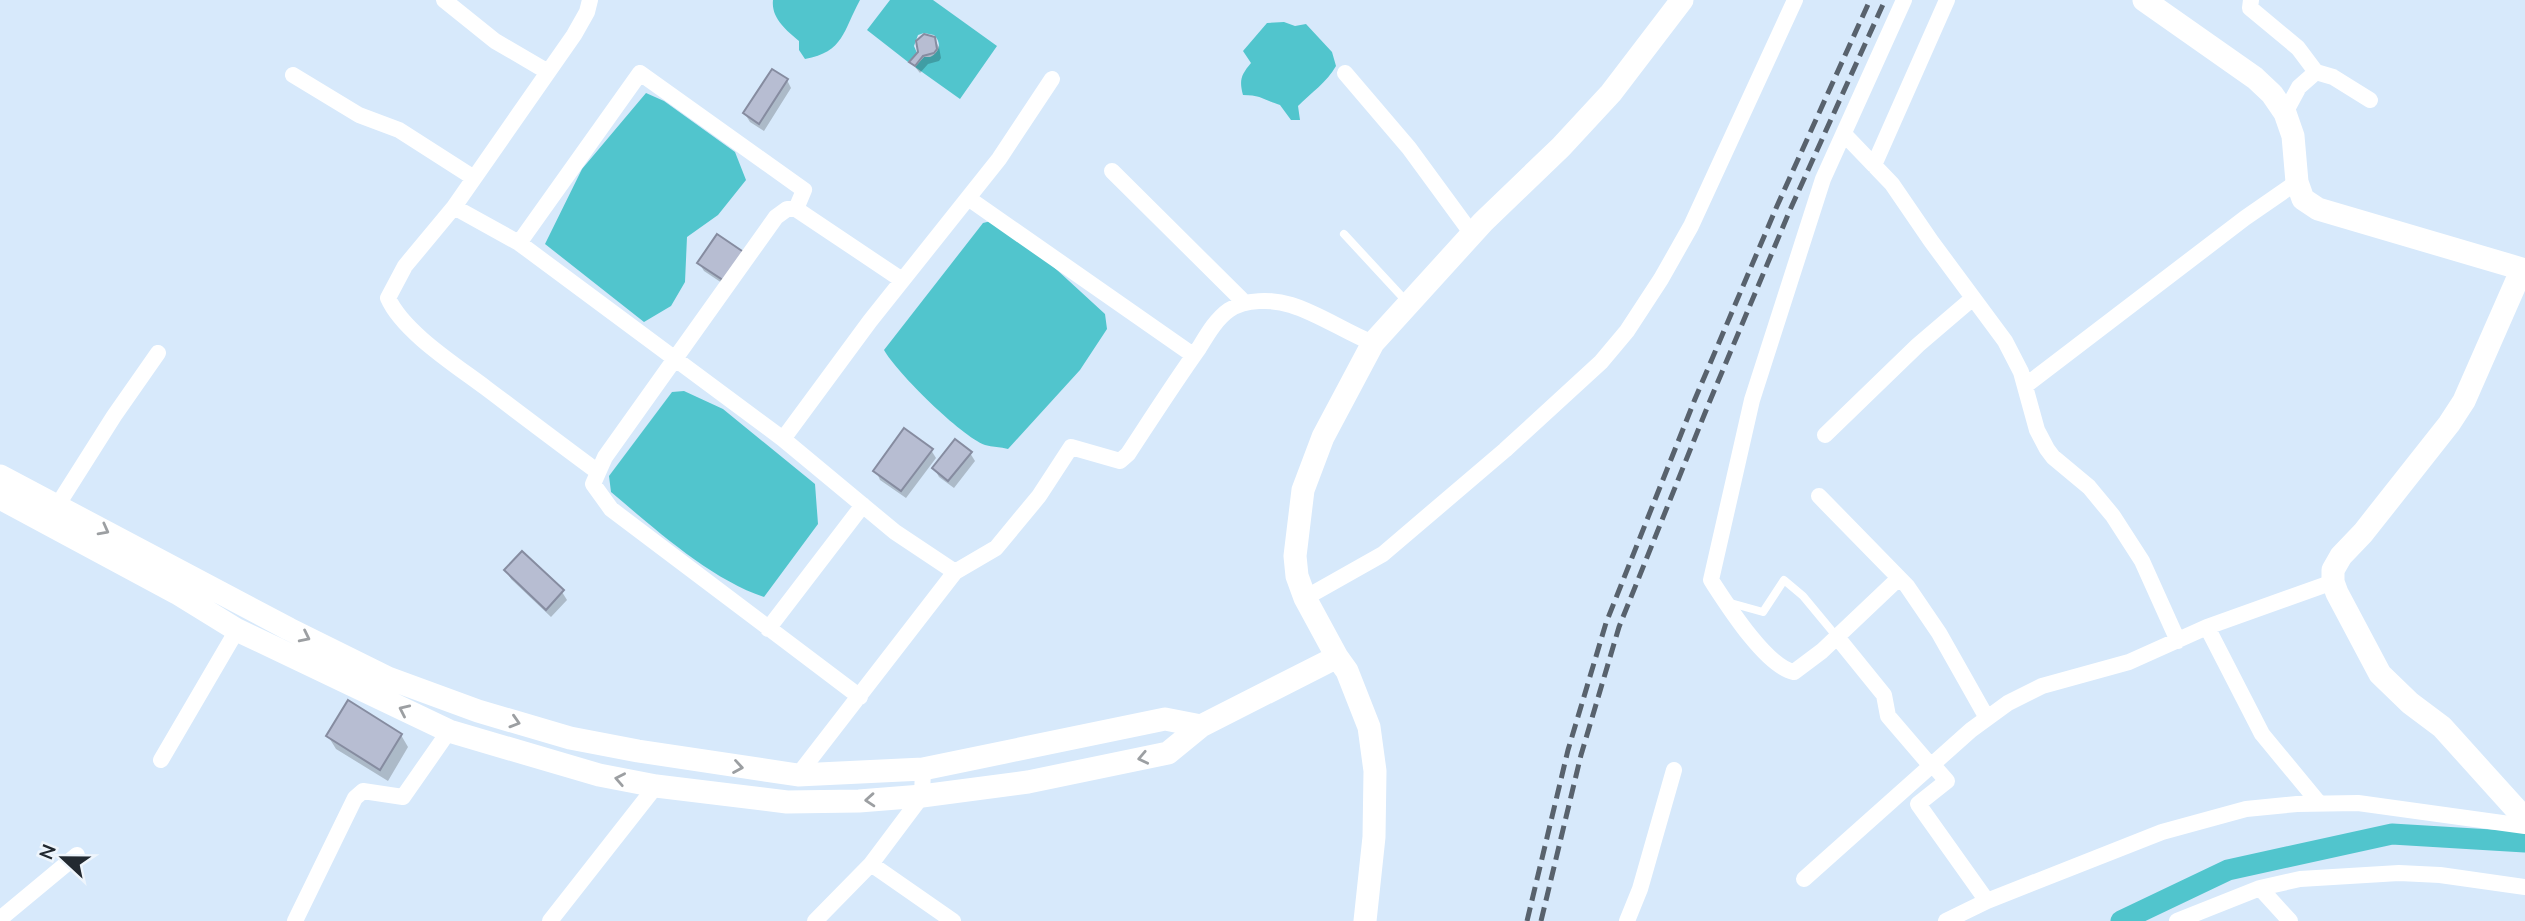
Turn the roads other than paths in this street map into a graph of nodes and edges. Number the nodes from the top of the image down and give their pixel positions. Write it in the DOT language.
graph roads {
  1 [pos="444,0"];
  2 [pos="590,0"];
  3 [pos="1794,0"];
  4 [pos="1904,0"];
  5 [pos="1947,0"];
  6 [pos="2250,0"];
  7 [pos="1679,1"];
  8 [pos="2148,1"];
  9 [pos="548,72"];
  10 [pos="2316,72"];
  11 [pos="1345,73"];
  12 [pos="293,75"];
  13 [pos="1052,79"];
  14 [pos="2370,100"];
  15 [pos="2285,113"];
  16 [pos="1844,134"];
  17 [pos="1874,166"];
  18 [pos="1112,171"];
  19 [pos="474,178"];
  20 [pos="2297,182"];
  21 [pos="968,198"];
  22 [pos="454,207"];
  23 [pos="796,209"];
  24 [pos="1344,234"];
  25 [pos="1472,234"];
  26 [pos="519,243"];
  27 [pos="2524,269"];
  28 [pos="902,280"];
  29 [pos="1973,298"];
  30 [pos="1245,303"];
  31 [pos="1408,303"];
  32 [pos="1373,343"];
  33 [pos="158,353"];
  34 [pos="1193,355"];
  35 [pos="676,360"];
  36 [pos="2025,386"];
  37 [pos="1825,435"];
  38 [pos="783,439"];
  39 [pos="598,472"];
  40 [pos="0,476"];
  41 [pos="1819,496"];
  42 [pos="0,498"];
  43 [pos="863,505"];
  44 [pos="57,506"];
  45 [pos="955,572"];
  46 [pos="1899,578"];
  47 [pos="2333,582"];
  48 [pos="1305,598"];
  49 [pos="1725,602"];
  50 [pos="2207,627"];
  51 [pos="768,629"];
  52 [pos="237,630"];
  53 [pos="1837,637"];
  54 [pos="2178,640"];
  55 [pos="1337,657"];
  56 [pos="860,697"];
  57 [pos="1987,718"];
  58 [pos="1201,726"];
  59 [pos="449,731"];
  60 [pos="161,760"];
  61 [pos="1931,764"];
  62 [pos="923,769"];
  63 [pos="1674,770"];
  64 [pos="798,775"];
  65 [pos="656,786"];
  66 [pos="922,796"];
  67 [pos="2319,803"];
  68 [pos="2525,819"];
  69 [pos="2525,826"];
  70 [pos="77,855"];
  71 [pos="871,864"];
  72 [pos="1804,879"];
  73 [pos="2525,887"];
  74 [pos="2260,888"];
  75 [pos="1987,901"];
  76 [pos="0,919"];
  77 [pos="295,921"];
  78 [pos="550,921"];
  79 [pos="815,921"];
  80 [pos="953,921"];
  81 [pos="1365,921"];
  82 [pos="1627,921"];
  83 [pos="1946,921"];
  84 [pos="2178,921"];
  85 [pos="2290,921"];
  1 -- 9 [label="street"];
  2 -- 9 [label="street"];
  3 -- 48 [label="street"];
  4 -- 16 [label="street"];
  5 -- 17 [label="street"];
  6 -- 10 [label="street"];
  7 -- 25 [label="street"];
  8 -- 15 [label="street"];
  9 -- 19 [label="street"];
  10 -- 14 [label="street"];
  10 -- 15 [label="street"];
  11 -- 25 [label="street"];
  12 -- 19 [label="street"];
  13 -- 21 [label="street"];
  15 -- 20 [label="street"];
  16 -- 17 [label="street"];
  16 -- 49 [label="street"];
  17 -- 29 [label="street"];
  18 -- 30 [label="street"];
  19 -- 22 [label="street"];
  20 -- 27 [label="street"];
  20 -- 36 [label="street"];
  21 -- 28 [label="street"];
  21 -- 34 [label="street"];
  22 -- 26 [label="street"];
  22 -- 39 [label="street"];
  23 -- 26 [label="street"];
  23 -- 28 [label="street"];
  23 -- 35 [label="street"];
  24 -- 31 [label="lane"];
  25 -- 31 [label="street"];
  26 -- 35 [label="street"];
  27 -- 47 [label="street"];
  28 -- 38 [label="street"];
  29 -- 36 [label="street"];
  29 -- 37 [label="street"];
  30 -- 32 [label="street"];
  30 -- 34 [label="street"];
  31 -- 32 [label="street"];
  32 -- 48 [label="street"];
  33 -- 44 [label="street"];
  34 -- 45 [label="street"];
  35 -- 38 [label="street"];
  35 -- 39 [label="street"];
  36 -- 54 [label="street"];
  38 -- 43 [label="street"];
  39 -- 51 [label="street"];
  40 -- 44 [label="street"];
  41 -- 46 [label="street"];
  42 -- 52 [label="street"];
  43 -- 45 [label="street"];
  43 -- 51 [label="street"];
  44 -- 64 [label="street, one-way"];
  45 -- 56 [label="street"];
  46 -- 53 [label="street"];
  46 -- 57 [label="street"];
  47 -- 50 [label="street"];
  47 -- 68 [label="street"];
  48 -- 55 [label="street"];
  49 -- 53 [label="lane"];
  49 -- 53 [label="street"];
  50 -- 54 [label="street"];
  50 -- 67 [label="street"];
  51 -- 56 [label="street"];
  59 -- 52 [label="street, one-way"];
  52 -- 60 [label="street"];
  53 -- 61 [label="street"];
  54 -- 57 [label="street"];
  55 -- 58 [label="street"];
  55 -- 81 [label="street"];
  56 -- 64 [label="street"];
  57 -- 61 [label="street"];
  58 -- 62 [label="street"];
  58 -- 66 [label="street, one-way"];
  65 -- 59 [label="street, one-way"];
  59 -- 77 [label="street"];
  61 -- 72 [label="street"];
  61 -- 75 [label="street"];
  62 -- 64 [label="street"];
  62 -- 66 [label="street"];
  63 -- 82 [label="street"];
  66 -- 65 [label="street, one-way"];
  65 -- 78 [label="street"];
  66 -- 71 [label="street"];
  67 -- 69 [label="street"];
  67 -- 75 [label="street"];
  70 -- 76 [label="street"];
  71 -- 79 [label="street"];
  71 -- 80 [label="street"];
  73 -- 74 [label="street"];
  74 -- 84 [label="street"];
  74 -- 85 [label="street"];
  75 -- 83 [label="street"];
}
